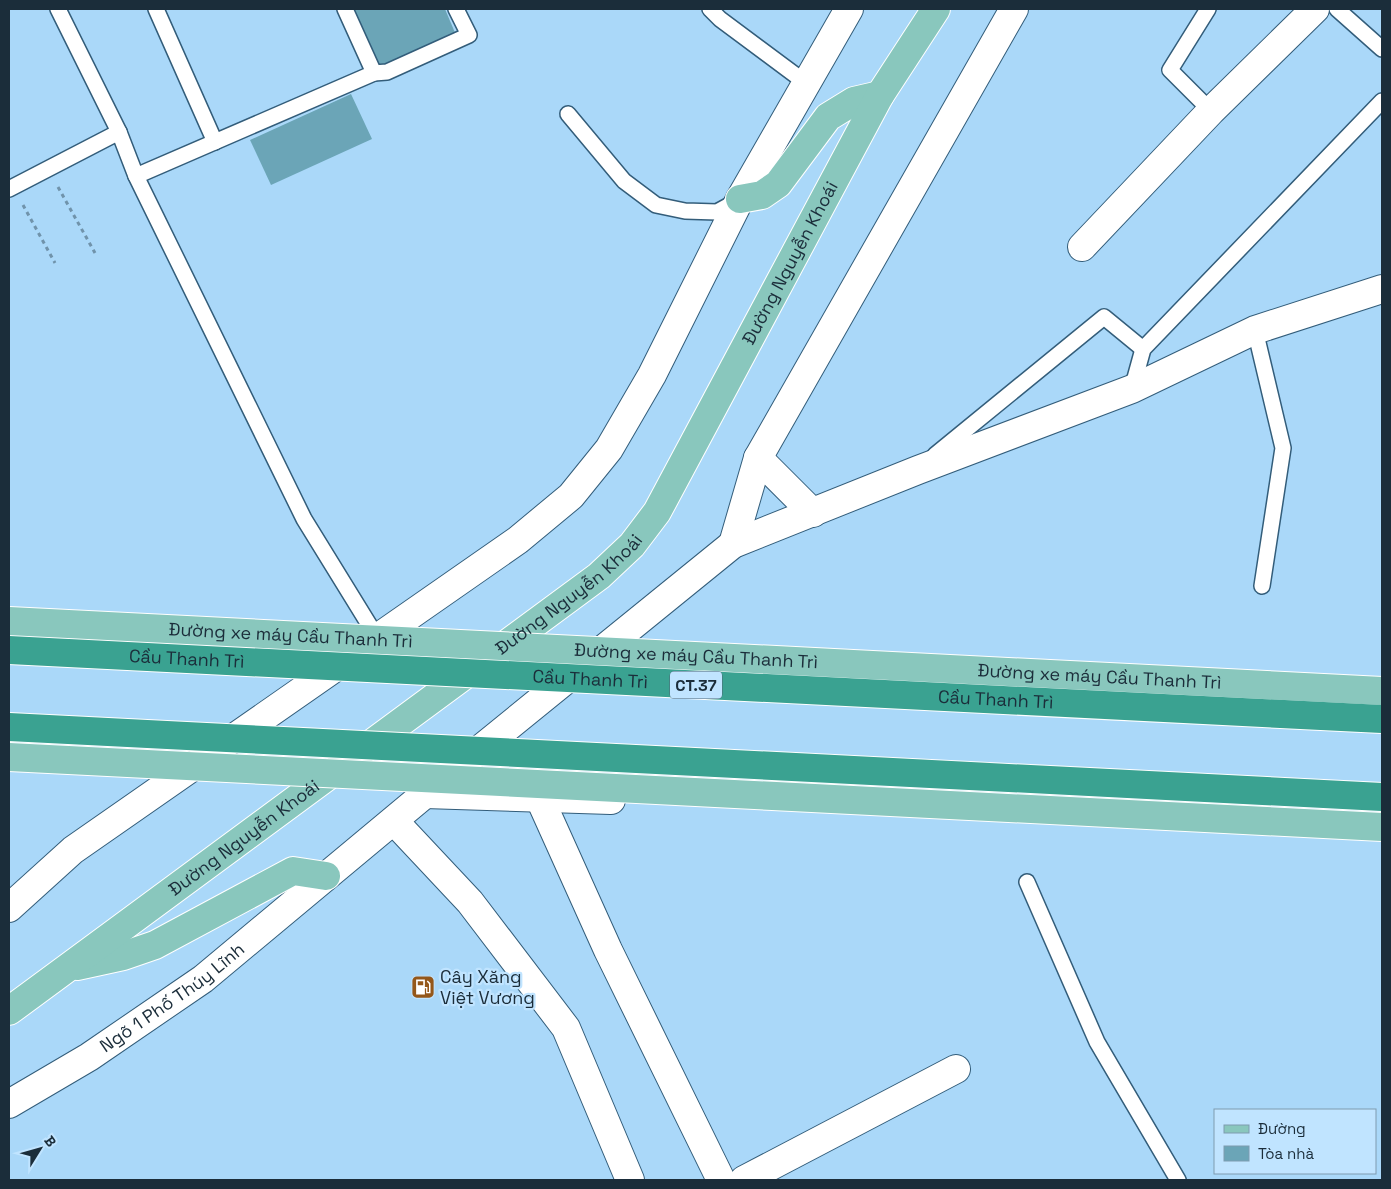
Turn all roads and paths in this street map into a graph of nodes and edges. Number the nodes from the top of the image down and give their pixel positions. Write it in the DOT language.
graph roads {
  1 [pos="58,9"];
  2 [pos="156,9"];
  3 [pos="345,9"];
  4 [pos="456,9"];
  5 [pos="710,9"];
  6 [pos="849,9"];
  7 [pos="936,9"];
  8 [pos="1014,9"];
  9 [pos="1208,9"];
  10 [pos="1315,9"];
  11 [pos="1337,9"];
  12 [pos="1382,49"];
  13 [pos="374,73"];
  14 [pos="806,83"];
  15 [pos="880,95"];
  16 [pos="1382,101"];
  17 [pos="1211,111"];
  18 [pos="568,114"];
  19 [pos="119,132"];
  20 [pos="215,142"];
  21 [pos="48,169"];
  22 [pos="136,176"];
  23 [pos="11,188"];
  24 [pos="740,199"];
  25 [pos="1082,247"];
  26 [pos="95,253"];
  27 [pos="55,263"];
  28 [pos="1382,289"];
  29 [pos="1255,330"];
  30 [pos="1143,349"];
  31 [pos="1132,389"];
  32 [pos="758,458"];
  33 [pos="918,470"];
  34 [pos="813,513"];
  35 [pos="733,544"];
  36 [pos="1262,586"];
  37 [pos="9,621"];
  38 [pos="380,636"];
  39 [pos="9,650"];
  40 [pos="1382,691"];
  41 [pos="1382,720"];
  42 [pos="9,727"];
  43 [pos="9,757"];
  44 [pos="425,794"];
  45 [pos="1382,797"];
  46 [pos="540,799"];
  47 [pos="394,821"];
  48 [pos="1382,828"];
  49 [pos="326,876"];
  50 [pos="1027,882"];
  51 [pos="9,908"];
  52 [pos="68,968"];
  53 [pos="9,1011"];
  54 [pos="956,1069"];
  55 [pos="9,1104"];
  56 [pos="630,1180"];
  57 [pos="721,1180"];
  58 [pos="744,1180"];
  59 [pos="1178,1180"];
  1 -- 19 [label="lane"];
  2 -- 20 [label="lane"];
  3 -- 13 [label="lane"];
  4 -- 13 [label="lane"];
  5 -- 14 [label="lane"];
  6 -- 14 [label="street"];
  7 -- 15 [label="main road, Đường Nguyễn Khoái"];
  8 -- 32 [label="street"];
  9 -- 17 [label="lane"];
  10 -- 17 [label="street"];
  11 -- 12 [label="lane"];
  13 -- 20 [label="lane"];
  14 -- 24 [label="street"];
  15 -- 24 [label="main road"];
  15 -- 52 [label="main road, Đường Nguyễn Khoái"];
  16 -- 30 [label="lane"];
  17 -- 25 [label="street"];
  18 -- 24 [label="lane"];
  19 -- 21 [label="lane"];
  19 -- 22 [label="lane"];
  20 -- 22 [label="lane"];
  21 -- 23 [label="lane"];
  21 -- 26 [label="path"];
  22 -- 38 [label="lane"];
  23 -- 27 [label="path"];
  24 -- 38 [label="street"];
  28 -- 29 [label="street, Ngõ 1 Phố Thúy Lĩnh"];
  29 -- 31 [label="street, Ngõ 1 Phố Thúy Lĩnh"];
  29 -- 36 [label="lane"];
  30 -- 31 [label="lane"];
  30 -- 33 [label="lane"];
  31 -- 33 [label="street, Ngõ 1 Phố Thúy Lĩnh"];
  32 -- 34 [label="street"];
  32 -- 35 [label="street"];
  33 -- 34 [label="street, Ngõ 1 Phố Thúy Lĩnh"];
  34 -- 35 [label="street, Ngõ 1 Phố Thúy Lĩnh"];
  35 -- 44 [label="street, Ngõ 1 Phố Thúy Lĩnh"];
  37 -- 40 [label="main road, Đường xe máy Cầu Thanh Trì, bridge"];
  38 -- 51 [label="street"];
  39 -- 41 [label="highway, Cầu Thanh Trì / CT.37, bridge"];
  42 -- 45 [label="highway, bridge"];
  43 -- 48 [label="main road, bridge"];
  44 -- 46 [label="street"];
  44 -- 47 [label="street, Ngõ 1 Phố Thúy Lĩnh"];
  46 -- 48 [label="street"];
  46 -- 57 [label="street"];
  47 -- 49 [label="street, Ngõ 1 Phố Thúy Lĩnh"];
  47 -- 56 [label="street"];
  49 -- 52 [label="main road"];
  49 -- 55 [label="street, Ngõ 1 Phố Thúy Lĩnh"];
  50 -- 59 [label="lane"];
  52 -- 53 [label="main road, Đường Nguyễn Khoái"];
  54 -- 58 [label="street"];
}
